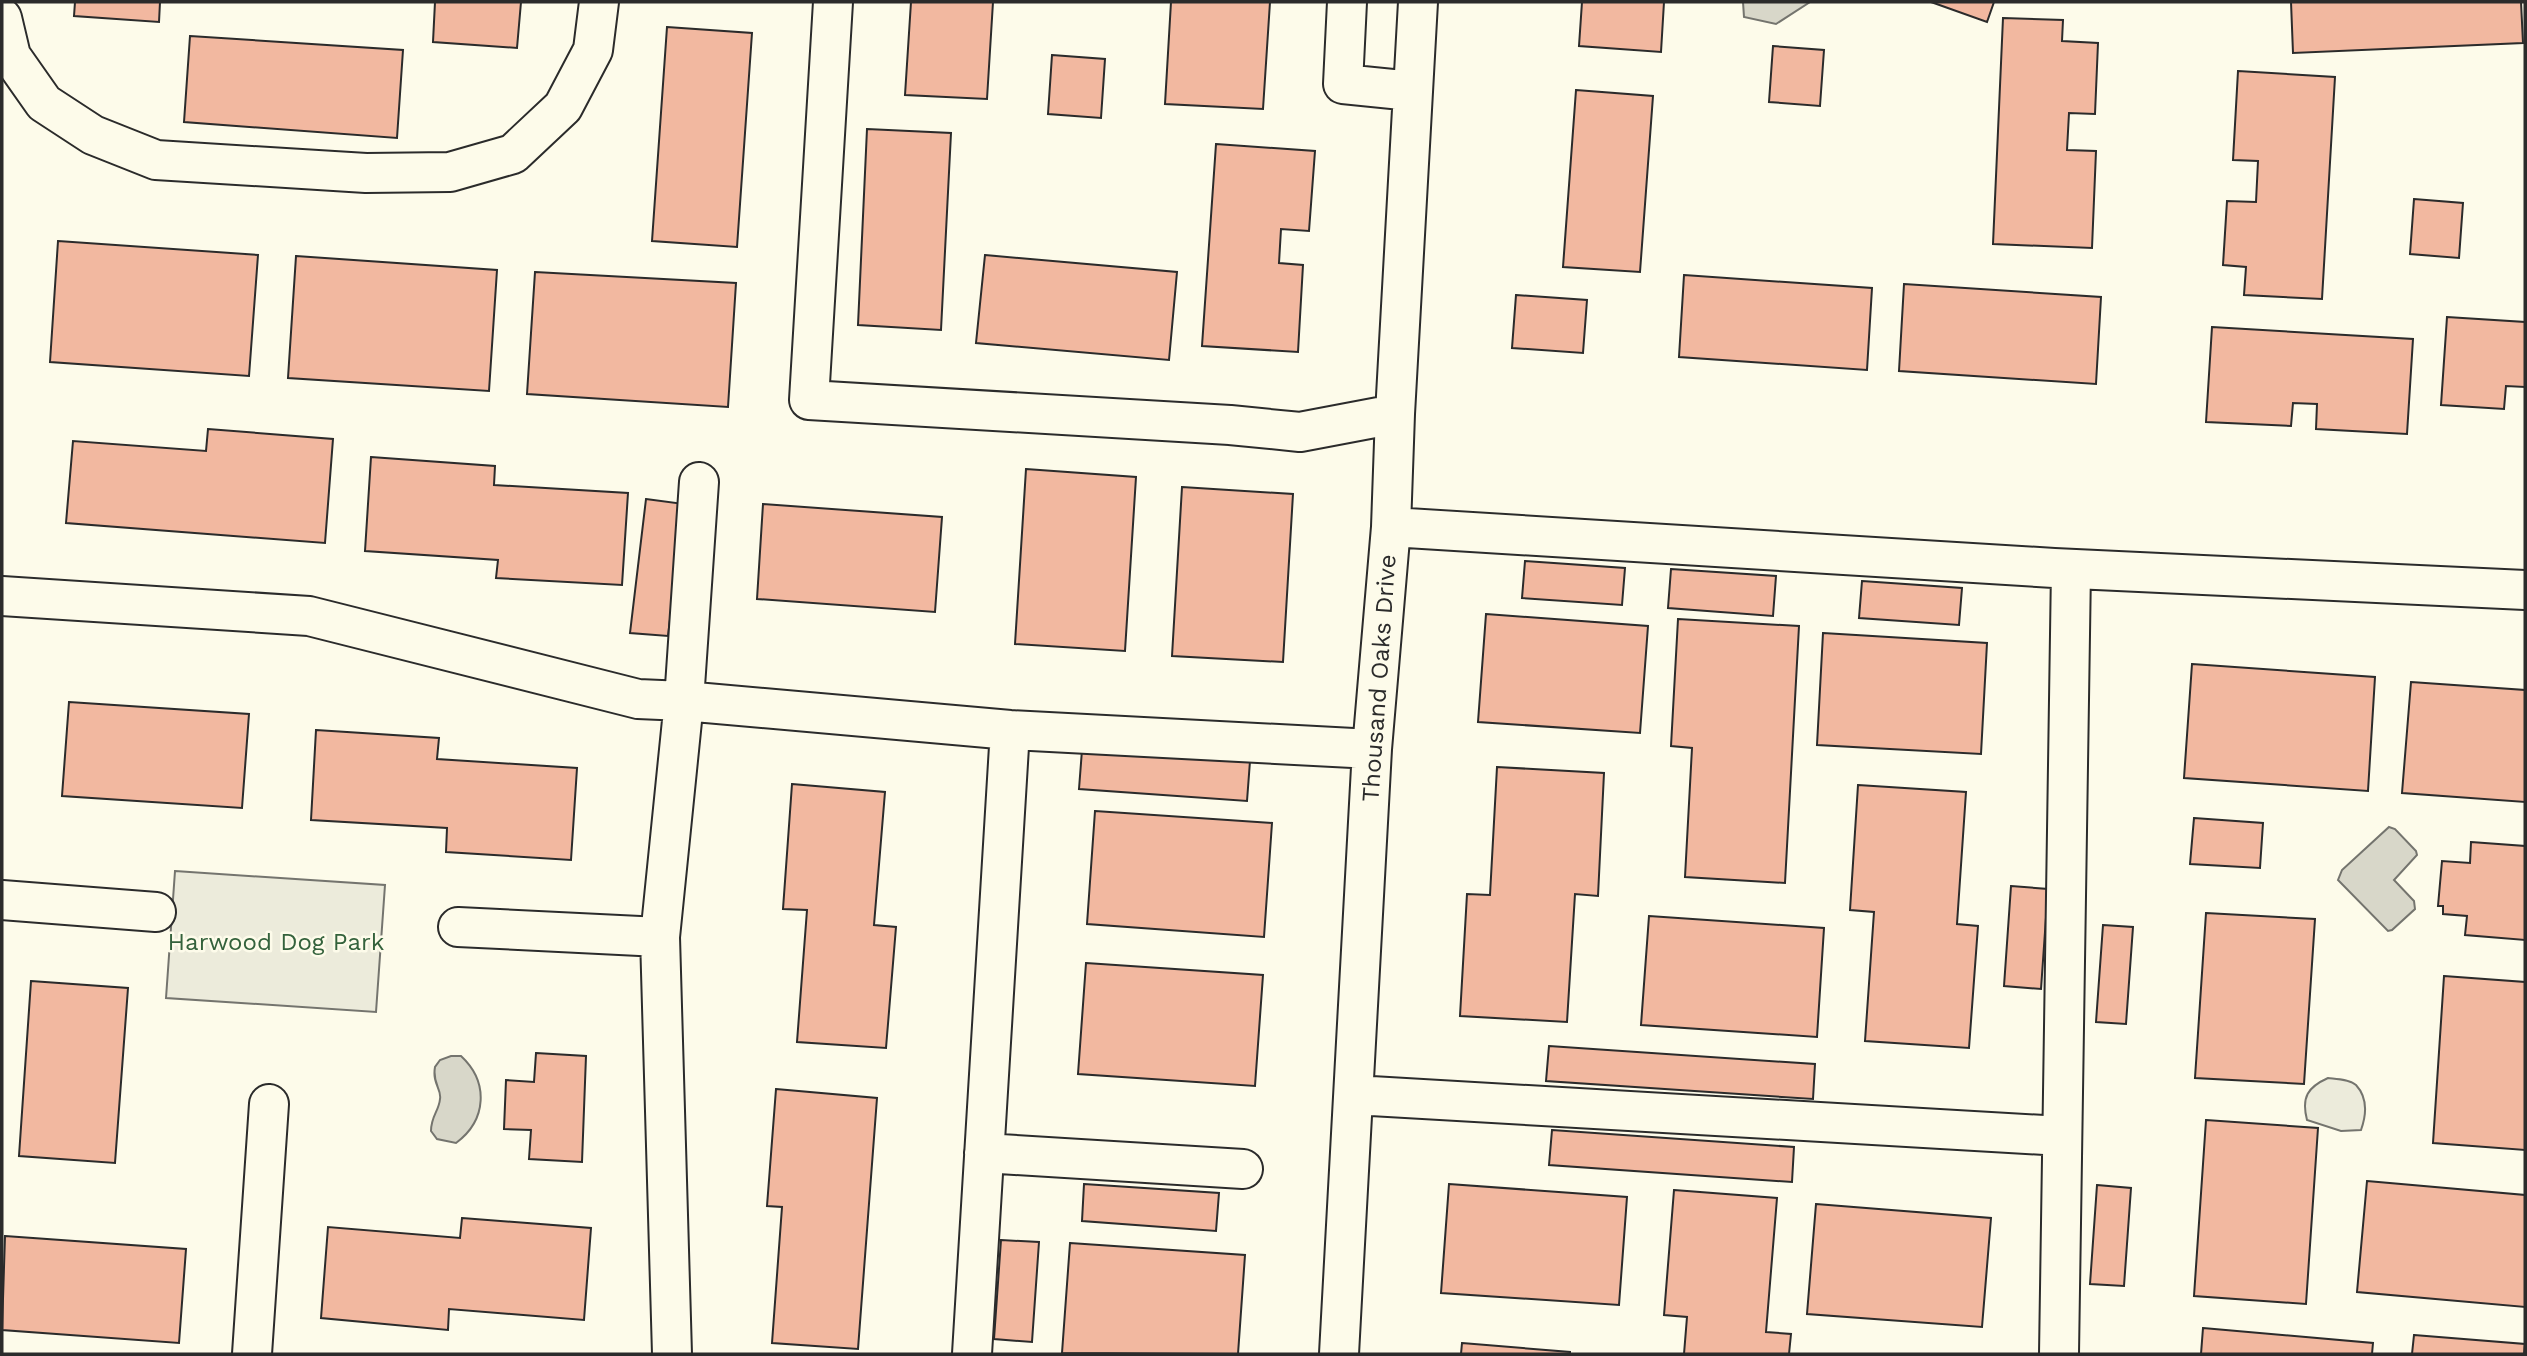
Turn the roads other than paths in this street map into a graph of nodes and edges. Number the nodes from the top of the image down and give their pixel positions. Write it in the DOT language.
graph roads {
  1 [pos="599,2"];
  2 [pos="833,2"];
  3 [pos="1347,2"];
  4 [pos="1418,2"];
  5 [pos="2,18"];
  6 [pos="1412,92"];
  7 [pos="1395,414"];
  8 [pos="699,482"];
  9 [pos="1391,527"];
  10 [pos="2071,569"];
  11 [pos="2525,590"];
  12 [pos="2,596"];
  13 [pos="684,701"];
  14 [pos="1010,730"];
  15 [pos="1373,749"];
  16 [pos="2,900"];
  17 [pos="156,912"];
  18 [pos="458,927"];
  19 [pos="660,937"];
  20 [pos="1354,1095"];
  21 [pos="269,1104"];
  22 [pos="2061,1136"];
  23 [pos="984,1153"];
  24 [pos="1243,1169"];
  25 [pos="252,1354"];
  26 [pos="672,1354"];
  27 [pos="972,1354"];
  28 [pos="1339,1354"];
  29 [pos="2059,1354"];
  1 -- 5 [label="street"];
  2 -- 7 [label="street"];
  3 -- 6 [label="street"];
  4 -- 6 [label="street, Thousand Oaks Drive"];
  6 -- 7 [label="street, Thousand Oaks Drive"];
  7 -- 9 [label="street, Thousand Oaks Drive"];
  8 -- 13 [label="street"];
  9 -- 10 [label="street"];
  9 -- 15 [label="street, Thousand Oaks Drive"];
  10 -- 11 [label="street"];
  10 -- 22 [label="street"];
  12 -- 13 [label="street"];
  13 -- 14 [label="street"];
  13 -- 19 [label="street"];
  14 -- 15 [label="street"];
  14 -- 23 [label="street"];
  15 -- 20 [label="street, Thousand Oaks Drive"];
  16 -- 17 [label="street"];
  18 -- 19 [label="street"];
  19 -- 26 [label="street"];
  20 -- 22 [label="street"];
  20 -- 28 [label="street, Thousand Oaks Drive"];
  21 -- 25 [label="street"];
  22 -- 29 [label="street"];
  23 -- 24 [label="street"];
  23 -- 27 [label="street"];
}
